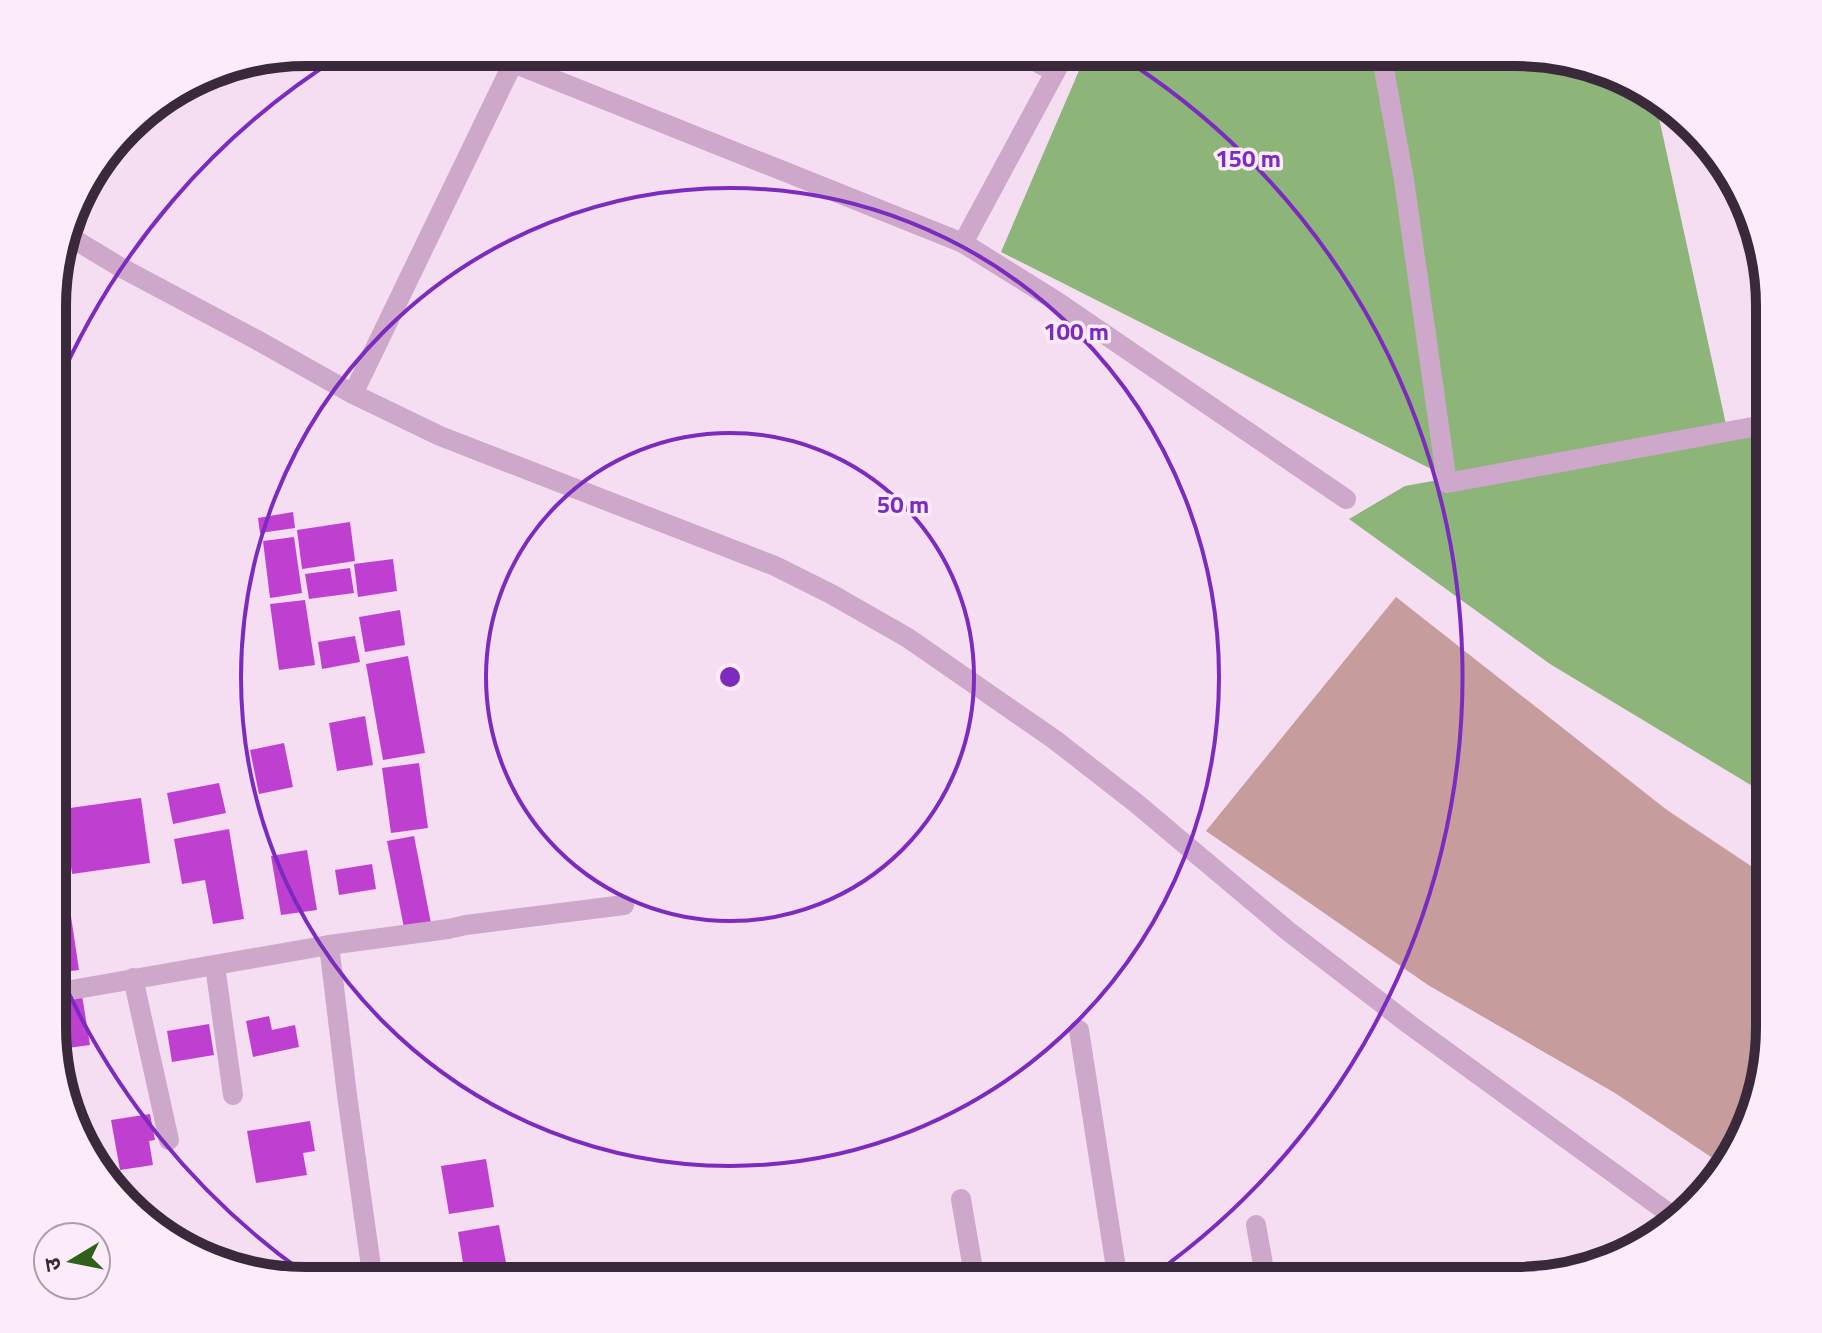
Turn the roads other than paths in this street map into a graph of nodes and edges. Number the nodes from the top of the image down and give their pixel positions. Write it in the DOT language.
graph roads {
  1 [pos="511,67"];
  2 [pos="523,67"];
  3 [pos="1046,67"];
  4 [pos="1058,67"];
  5 [pos="1384,67"];
  6 [pos="1055,72"];
  7 [pos="75,240"];
  8 [pos="963,243"];
  9 [pos="353,394"];
  10 [pos="1755,427"];
  11 [pos="1346,499"];
  12 [pos="624,905"];
  13 [pos="329,945"];
  14 [pos="215,966"];
  15 [pos="133,978"];
  16 [pos="67,991"];
  17 [pos="1079,1030"];
  18 [pos="233,1095"];
  19 [pos="169,1140"];
  20 [pos="961,1199"];
  21 [pos="1668,1212"];
  22 [pos="1256,1225"];
  23 [pos="371,1266"];
  24 [pos="973,1267"];
  25 [pos="1116,1267"];
  26 [pos="1263,1267"];
  1 -- 9 [label="street"];
  2 -- 8 [label="street"];
  3 -- 6 [label="street"];
  4 -- 6 [label="street"];
  5 -- 10 [label="street"];
  6 -- 8 [label="street"];
  7 -- 9 [label="street"];
  8 -- 11 [label="street"];
  9 -- 21 [label="street"];
  12 -- 13 [label="street"];
  13 -- 14 [label="street"];
  13 -- 23 [label="street"];
  14 -- 15 [label="street"];
  14 -- 18 [label="street"];
  15 -- 16 [label="street"];
  15 -- 19 [label="street"];
  17 -- 25 [label="street"];
  20 -- 24 [label="street"];
  22 -- 26 [label="street"];
}
